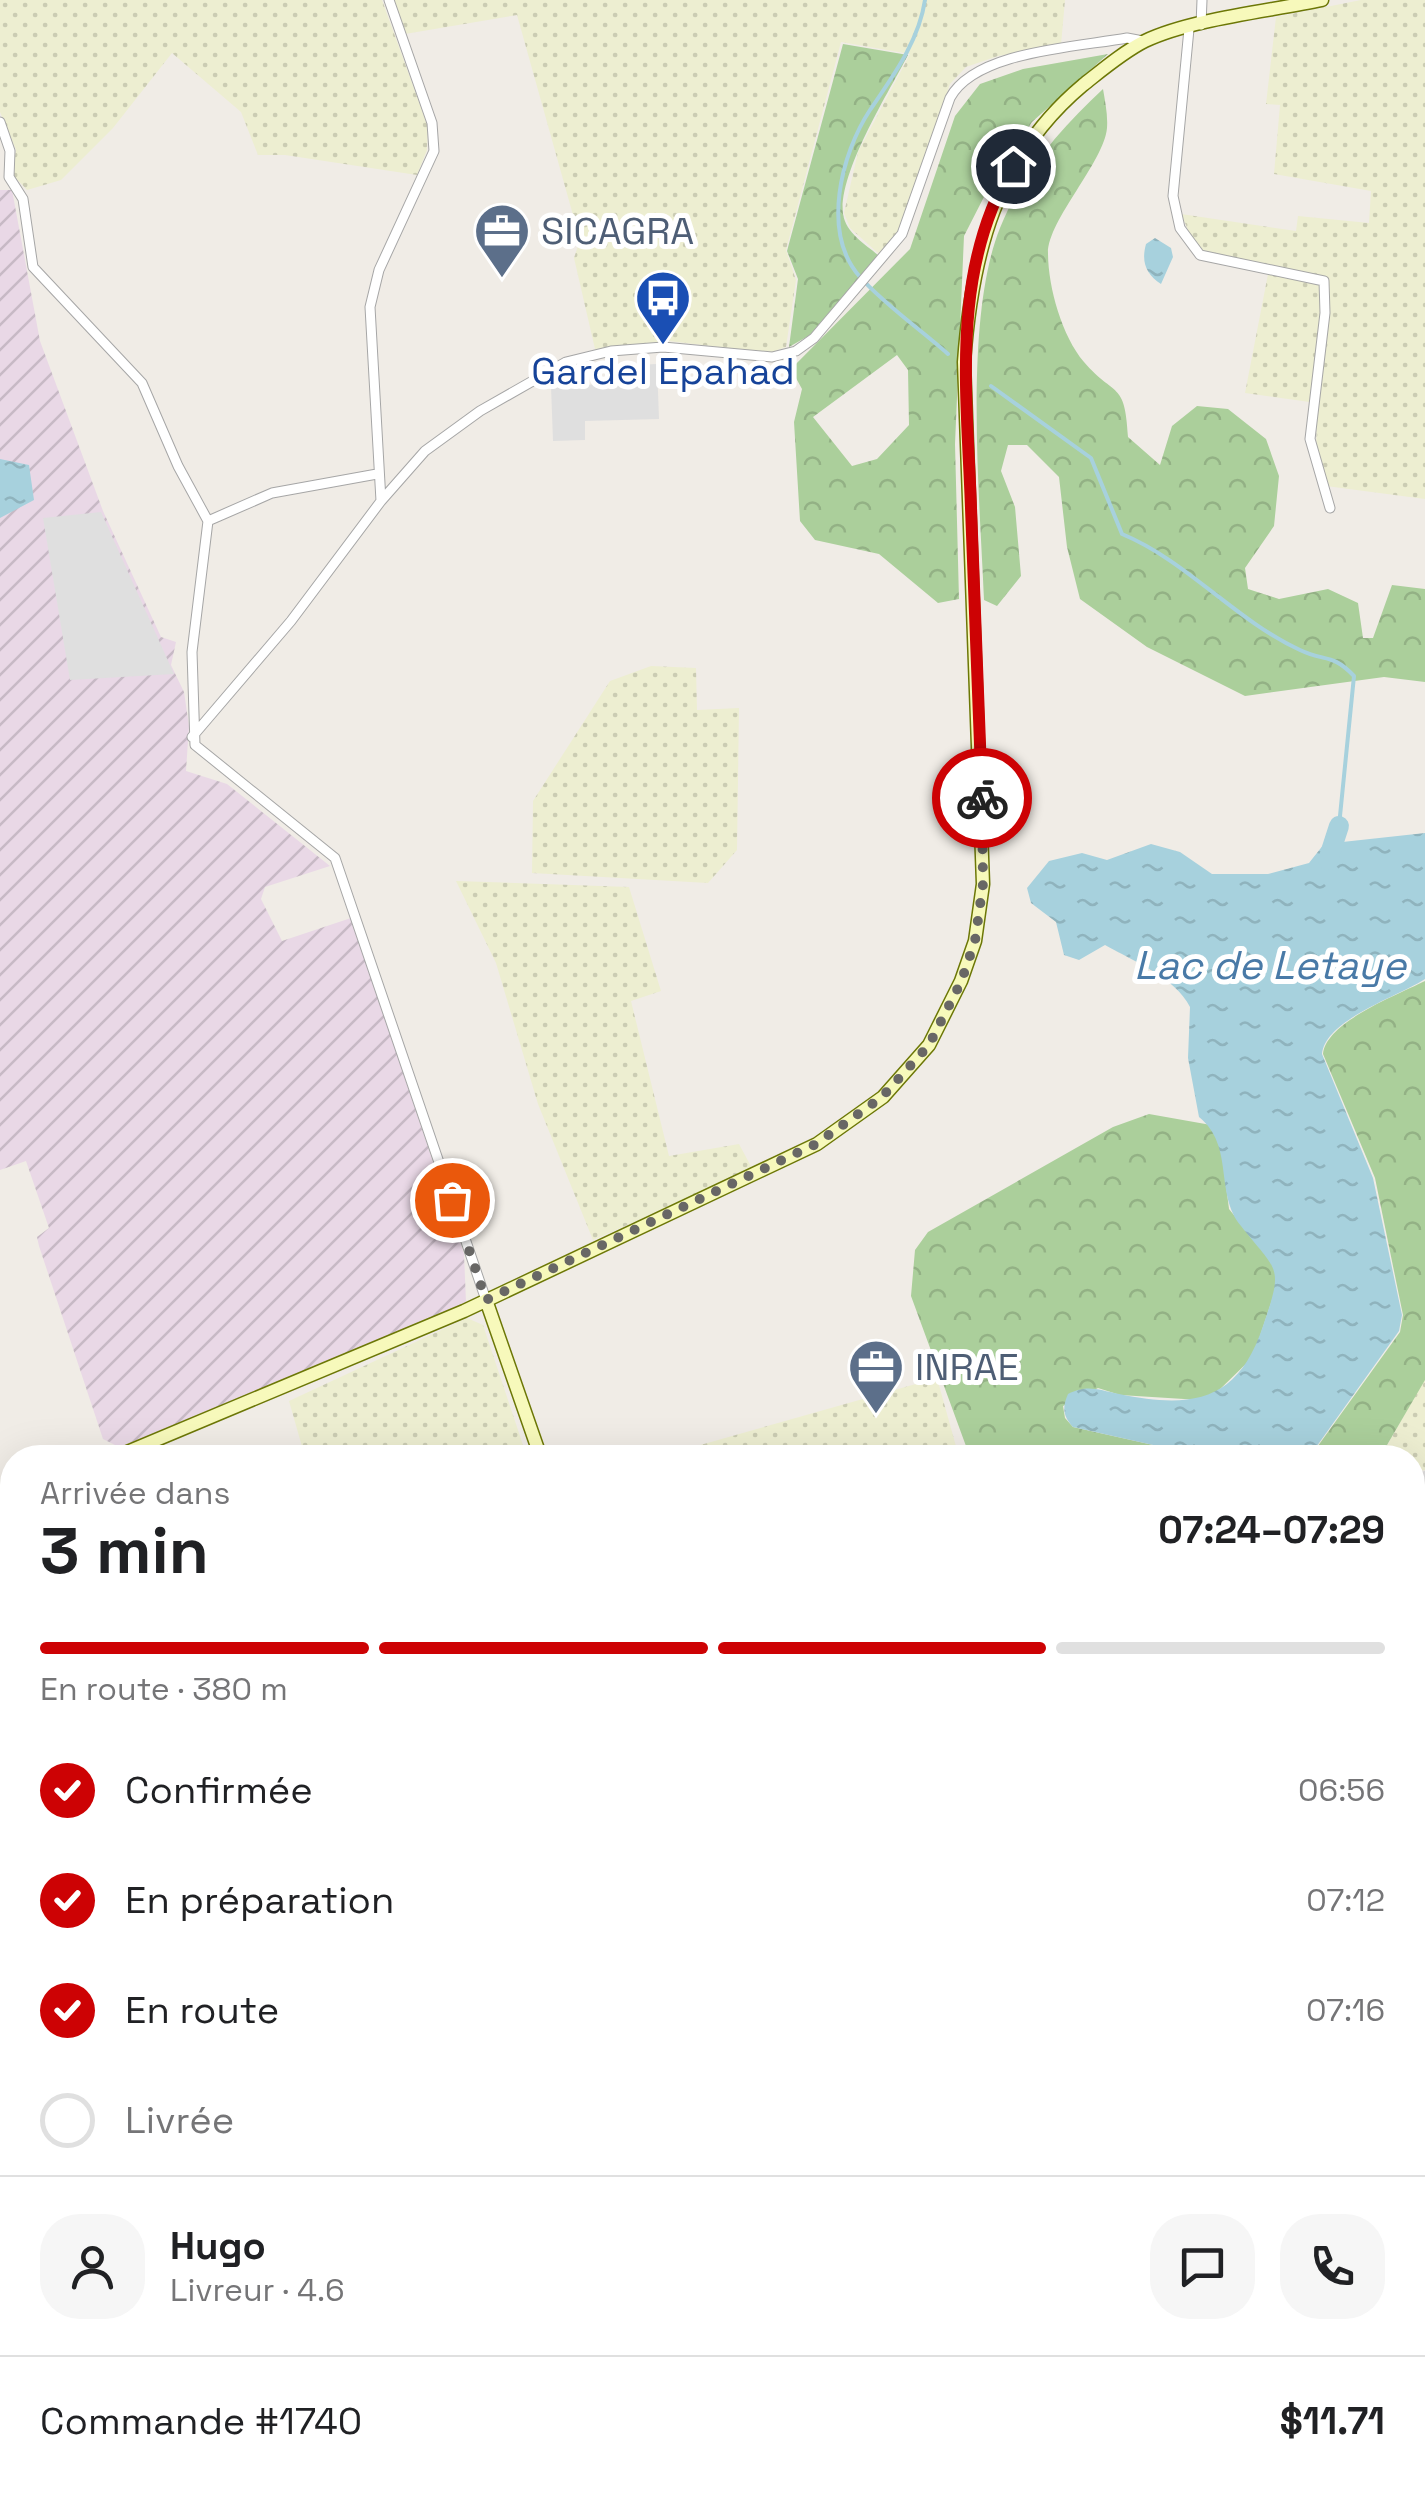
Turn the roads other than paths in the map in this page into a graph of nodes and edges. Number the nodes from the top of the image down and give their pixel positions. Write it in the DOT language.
graph roads {
  1 [pos="390,0"];
  2 [pos="1202,0"];
  3 [pos="1322,0"];
  4 [pos="1195,27"];
  5 [pos="1145,41"];
  6 [pos="0,122"];
  7 [pos="378,474"];
  8 [pos="381,501"];
  9 [pos="1330,508"];
  10 [pos="208,521"];
  11 [pos="192,737"];
  12 [pos="486,1300"];
  13 [pos="144,1445"];
  14 [pos="536,1445"];
  1 -- 7 [label="street"];
  2 -- 4 [label="street"];
  3 -- 4 [label="main road"];
  4 -- 5 [label="main road"];
  4 -- 9 [label="street"];
  5 -- 8 [label="street"];
  5 -- 12 [label="main road"];
  6 -- 10 [label="street"];
  7 -- 8 [label="street"];
  7 -- 10 [label="street"];
  8 -- 11 [label="street"];
  10 -- 11 [label="street"];
  11 -- 12 [label="street"];
  12 -- 13 [label="main road"];
  12 -- 14 [label="main road"];
}
